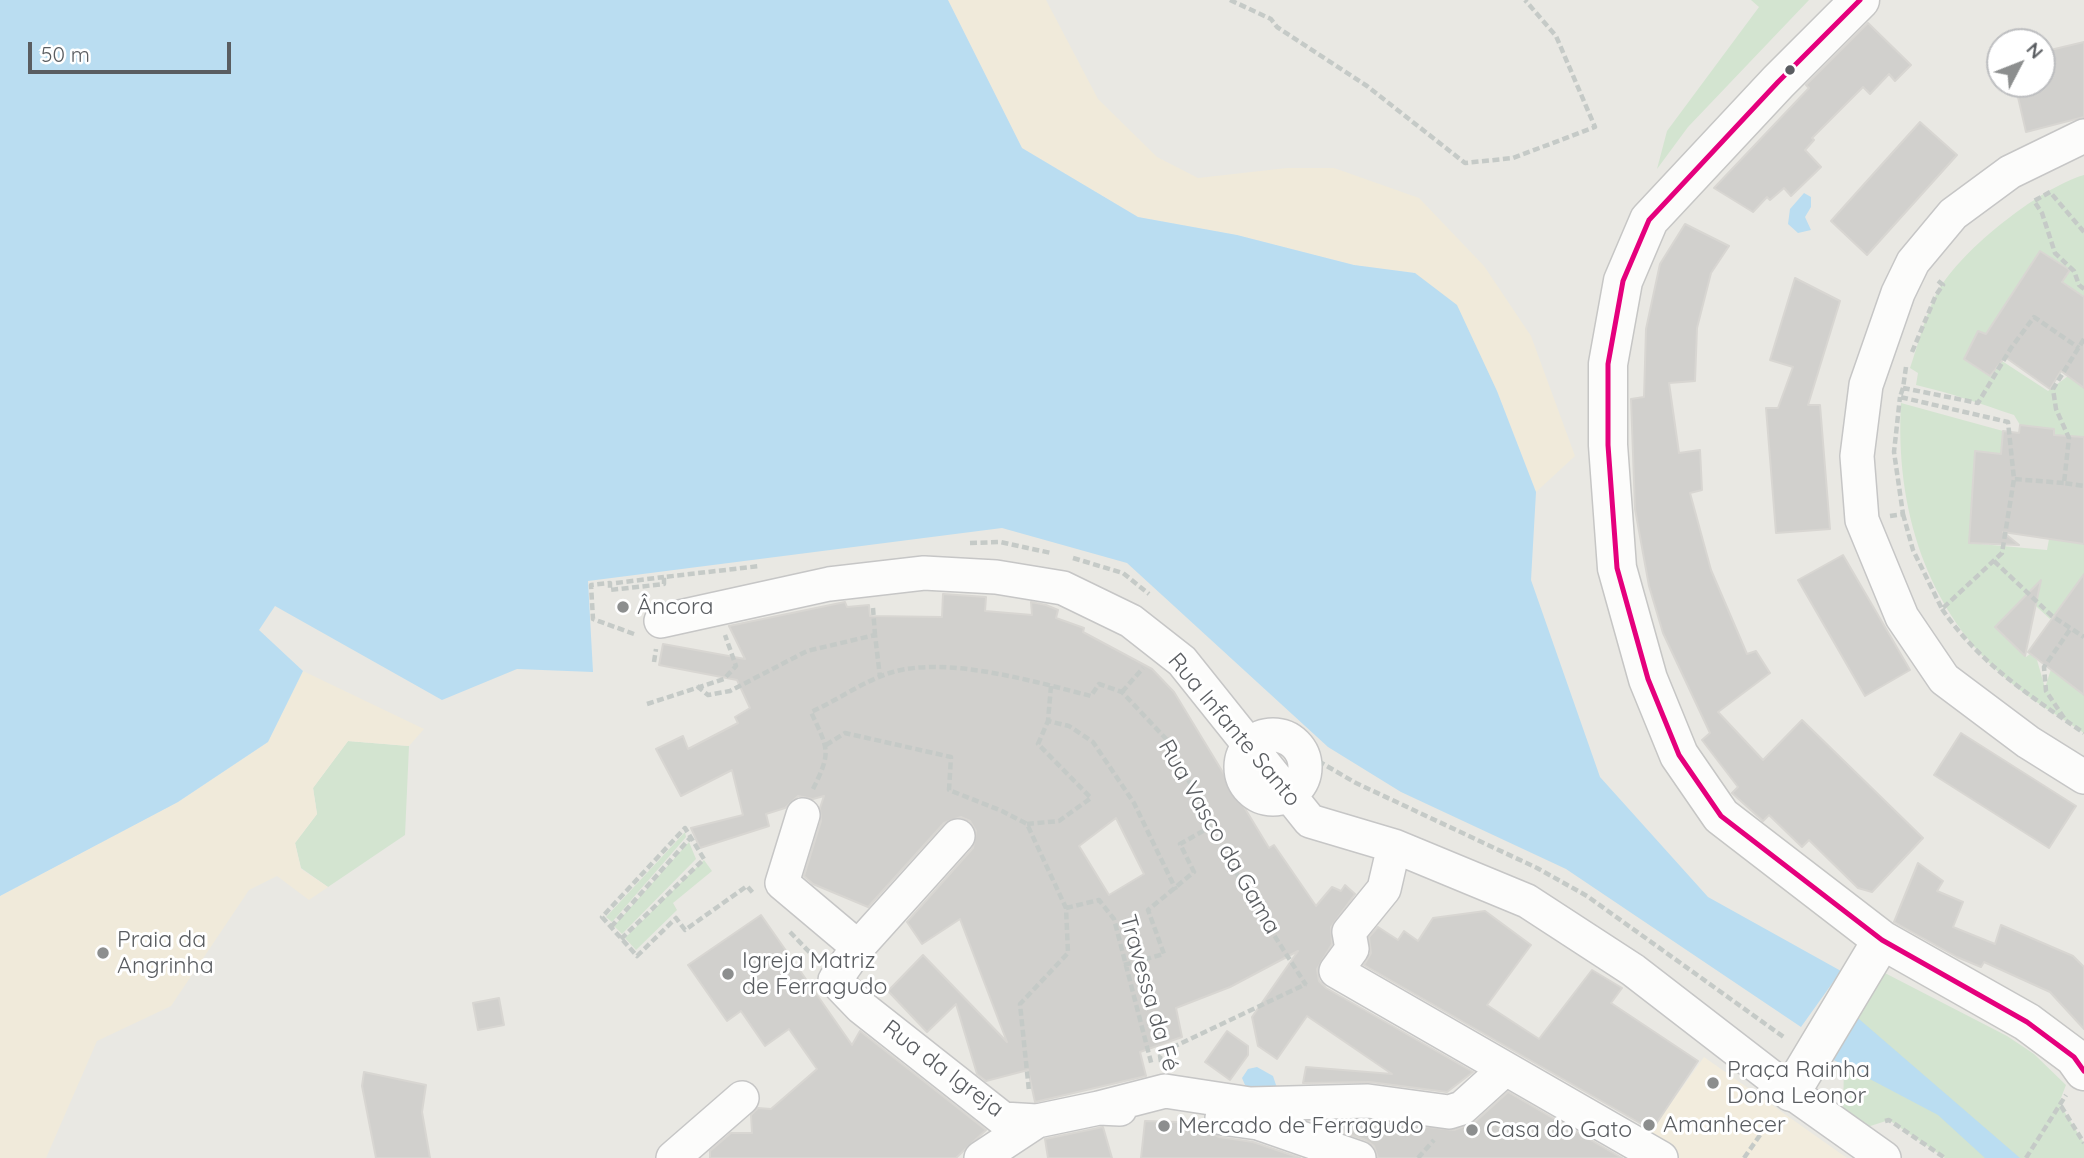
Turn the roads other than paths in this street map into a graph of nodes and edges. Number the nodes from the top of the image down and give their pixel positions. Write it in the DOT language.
graph roads {
  1 [pos="1860,0"];
  2 [pos="2084,136"];
  3 [pos="661,621"];
  4 [pos="2084,777"];
  5 [pos="803,815"];
  6 [pos="958,836"];
  7 [pos="1394,846"];
  8 [pos="1882,940"];
  9 [pos="858,947"];
  10 [pos="2082,1069"];
  11 [pos="1504,1070"];
  12 [pos="1799,1079"];
  13 [pos="742,1098"];
  14 [pos="1098,1108"];
  15 [pos="1037,1121"];
  16 [pos="993,1154"];
  17 [pos="673,1158"];
  18 [pos="1359,1158"];
  19 [pos="1661,1158"];
  20 [pos="1884,1158"];
  1 -- 8 [label="street"];
  2 -- 4 [label="street"];
  3 -- 7 [label="street, Rua Infante Santo"];
  5 -- 9 [label="street"];
  6 -- 9 [label="street"];
  7 -- 11 [label="street"];
  7 -- 12 [label="street, Rua Infante Santo"];
  8 -- 10 [label="street"];
  8 -- 12 [label="street"];
  9 -- 15 [label="street, Rua da Igreja"];
  11 -- 14 [label="street"];
  11 -- 19 [label="street"];
  12 -- 20 [label="street, Rua Infante Santo"];
  13 -- 17 [label="street"];
  14 -- 15 [label="street"];
  14 -- 18 [label="street"];
  15 -- 16 [label="street"];
}
